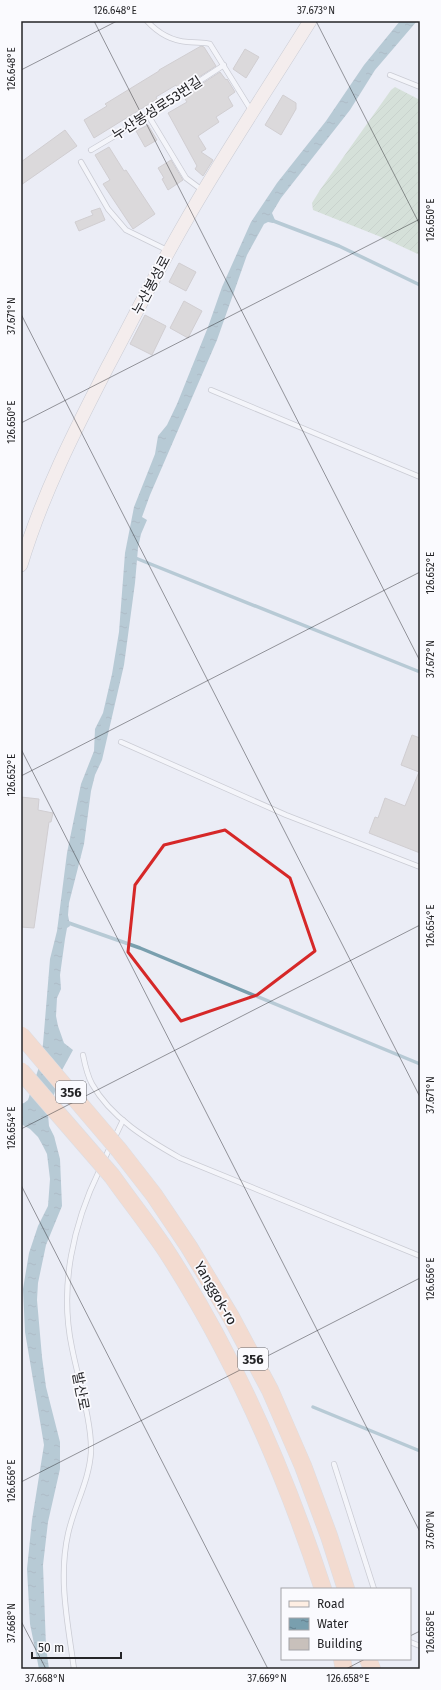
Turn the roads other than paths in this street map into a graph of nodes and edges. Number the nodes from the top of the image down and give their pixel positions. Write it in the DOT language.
graph roads {
  1 [pos="147,21"];
  2 [pos="310,21"];
  3 [pos="224,65"];
  4 [pos="390,75"];
  5 [pos="420,87"];
  6 [pos="253,113"];
  7 [pos="148,115"];
  8 [pos="91,150"];
  9 [pos="81,162"];
  10 [pos="203,191"];
  11 [pos="169,251"];
  12 [pos="211,390"];
  13 [pos="420,477"];
  14 [pos="21,565"];
  15 [pos="121,742"];
  16 [pos="420,867"];
  17 [pos="21,1035"];
  18 [pos="83,1055"];
  19 [pos="21,1071"];
  20 [pos="123,1120"];
  21 [pos="420,1256"];
  22 [pos="334,1464"];
  23 [pos="323,1588"];
  24 [pos="346,1588"];
  25 [pos="374,1588"];
  26 [pos="74,1669"];
  1 -- 3 [label="lane"];
  2 -- 6 [label="street, 누산봉성로"];
  3 -- 6 [label="lane"];
  3 -- 7 [label="lane, 누산봉성로53번길"];
  4 -- 5 [label="lane"];
  6 -- 10 [label="street, 누산봉성로"];
  7 -- 8 [label="lane, 누산봉성로53번길"];
  7 -- 10 [label="lane"];
  9 -- 11 [label="lane"];
  10 -- 11 [label="street, 누산봉성로"];
  11 -- 14 [label="street, 누산봉성로"];
  12 -- 13 [label="lane"];
  15 -- 16 [label="lane"];
  17 -- 24 [label="highway, Yanggok-ro / 356, bridge"];
  18 -- 20 [label="lane"];
  19 -- 23 [label="highway, Yanggok-ro / 356, bridge"];
  20 -- 21 [label="lane"];
  20 -- 26 [label="lane, 발산로"];
  22 -- 25 [label="lane"];
}
